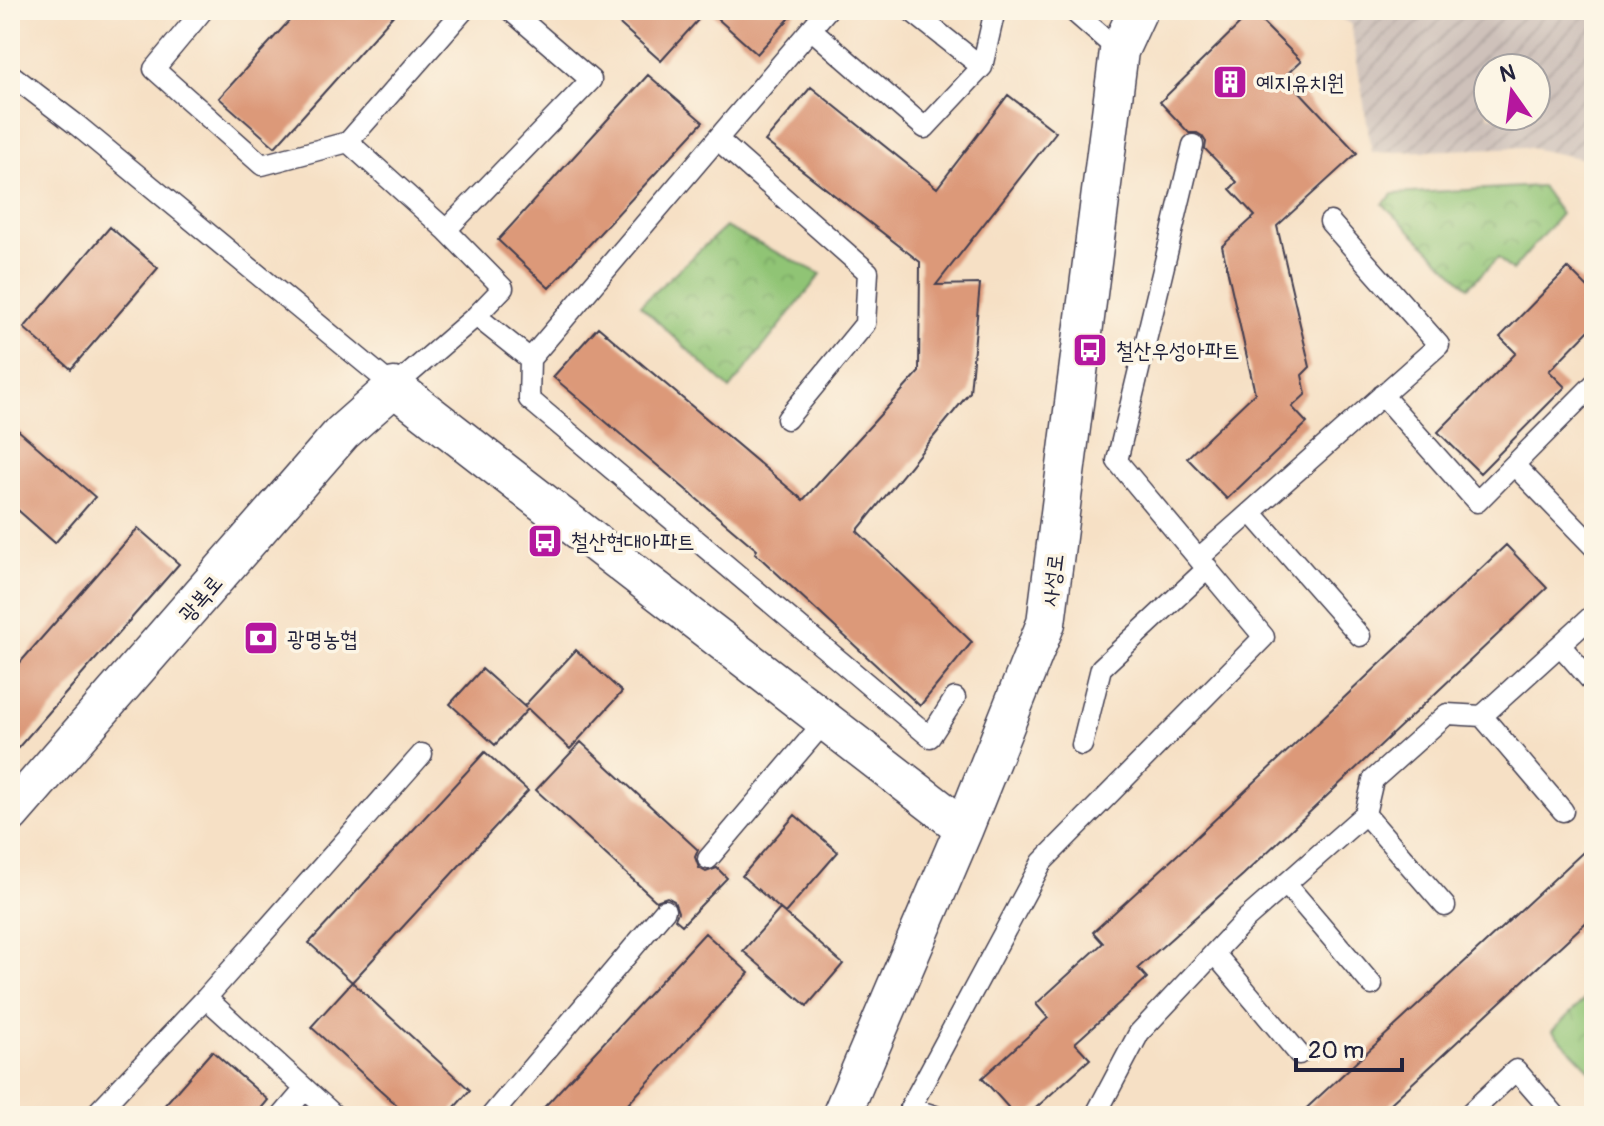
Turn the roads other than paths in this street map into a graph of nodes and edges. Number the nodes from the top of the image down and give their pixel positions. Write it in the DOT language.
graph roads {
  1 [pos="203,10"];
  2 [pos="464,10"];
  3 [pos="510,10"];
  4 [pos="827,10"];
  5 [pos="910,10"];
  6 [pos="995,10"];
  7 [pos="1072,10"];
  8 [pos="1138,10"];
  9 [pos="811,29"];
  10 [pos="1119,51"];
  11 [pos="982,67"];
  12 [pos="10,74"];
  13 [pos="717,139"];
  14 [pos="348,142"];
  15 [pos="1193,145"];
  16 [pos="1330,222"];
  17 [pos="446,230"];
  18 [pos="476,316"];
  19 [pos="530,359"];
  20 [pos="1594,384"];
  21 [pos="394,387"];
  22 [pos="1382,395"];
  23 [pos="787,419"];
  24 [pos="1514,465"];
  25 [pos="1251,512"];
  26 [pos="1594,547"];
  27 [pos="1204,563"];
  28 [pos="1594,614"];
  29 [pos="1360,636"];
  30 [pos="1560,645"];
  31 [pos="1594,684"];
  32 [pos="955,698"];
  33 [pos="1482,716"];
  34 [pos="826,720"];
  35 [pos="1082,745"];
  36 [pos="422,754"];
  37 [pos="1563,811"];
  38 [pos="10,814"];
  39 [pos="1365,814"];
  40 [pos="964,828"];
  41 [pos="708,859"];
  42 [pos="1286,884"];
  43 [pos="1445,906"];
  44 [pos="665,910"];
  45 [pos="1214,953"];
  46 [pos="1372,985"];
  47 [pos="206,998"];
  48 [pos="1299,1054"];
  49 [pos="305,1089"];
  50 [pos="94,1116"];
  51 [pos="282,1116"];
  52 [pos="335,1116"];
  53 [pos="491,1116"];
  54 [pos="841,1116"];
  55 [pos="935,1116"];
  56 [pos="1095,1116"];
  57 [pos="1467,1116"];
  58 [pos="1556,1116"];
  1 -- 14 [label="lane"];
  2 -- 14 [label="lane"];
  3 -- 17 [label="lane"];
  4 -- 9 [label="lane"];
  5 -- 11 [label="lane"];
  6 -- 11 [label="lane"];
  7 -- 10 [label="lane"];
  8 -- 10 [label="street, 사성로"];
  9 -- 11 [label="lane"];
  9 -- 13 [label="lane"];
  10 -- 40 [label="street, 사성로"];
  12 -- 21 [label="lane"];
  13 -- 19 [label="lane"];
  13 -- 23 [label="lane"];
  14 -- 17 [label="lane"];
  15 -- 27 [label="lane"];
  16 -- 22 [label="lane"];
  17 -- 18 [label="lane"];
  18 -- 19 [label="lane"];
  18 -- 21 [label="lane"];
  19 -- 32 [label="lane"];
  20 -- 24 [label="lane"];
  21 -- 34 [label="street"];
  21 -- 38 [label="street, 광복로"];
  22 -- 24 [label="lane"];
  22 -- 25 [label="lane"];
  24 -- 26 [label="lane"];
  25 -- 27 [label="lane"];
  25 -- 29 [label="lane"];
  27 -- 35 [label="lane"];
  27 -- 55 [label="lane"];
  28 -- 30 [label="lane"];
  30 -- 31 [label="lane"];
  30 -- 33 [label="lane"];
  33 -- 37 [label="lane"];
  33 -- 39 [label="lane"];
  34 -- 40 [label="street"];
  34 -- 41 [label="lane"];
  36 -- 47 [label="lane"];
  39 -- 42 [label="lane"];
  39 -- 43 [label="lane"];
  40 -- 54 [label="street, 사성로"];
  42 -- 45 [label="lane"];
  42 -- 46 [label="lane"];
  44 -- 53 [label="lane"];
  45 -- 48 [label="lane"];
  45 -- 56 [label="lane"];
  47 -- 49 [label="lane"];
  47 -- 50 [label="lane"];
  49 -- 51 [label="lane"];
  49 -- 52 [label="lane"];
  57 -- 58 [label="lane"];
}
